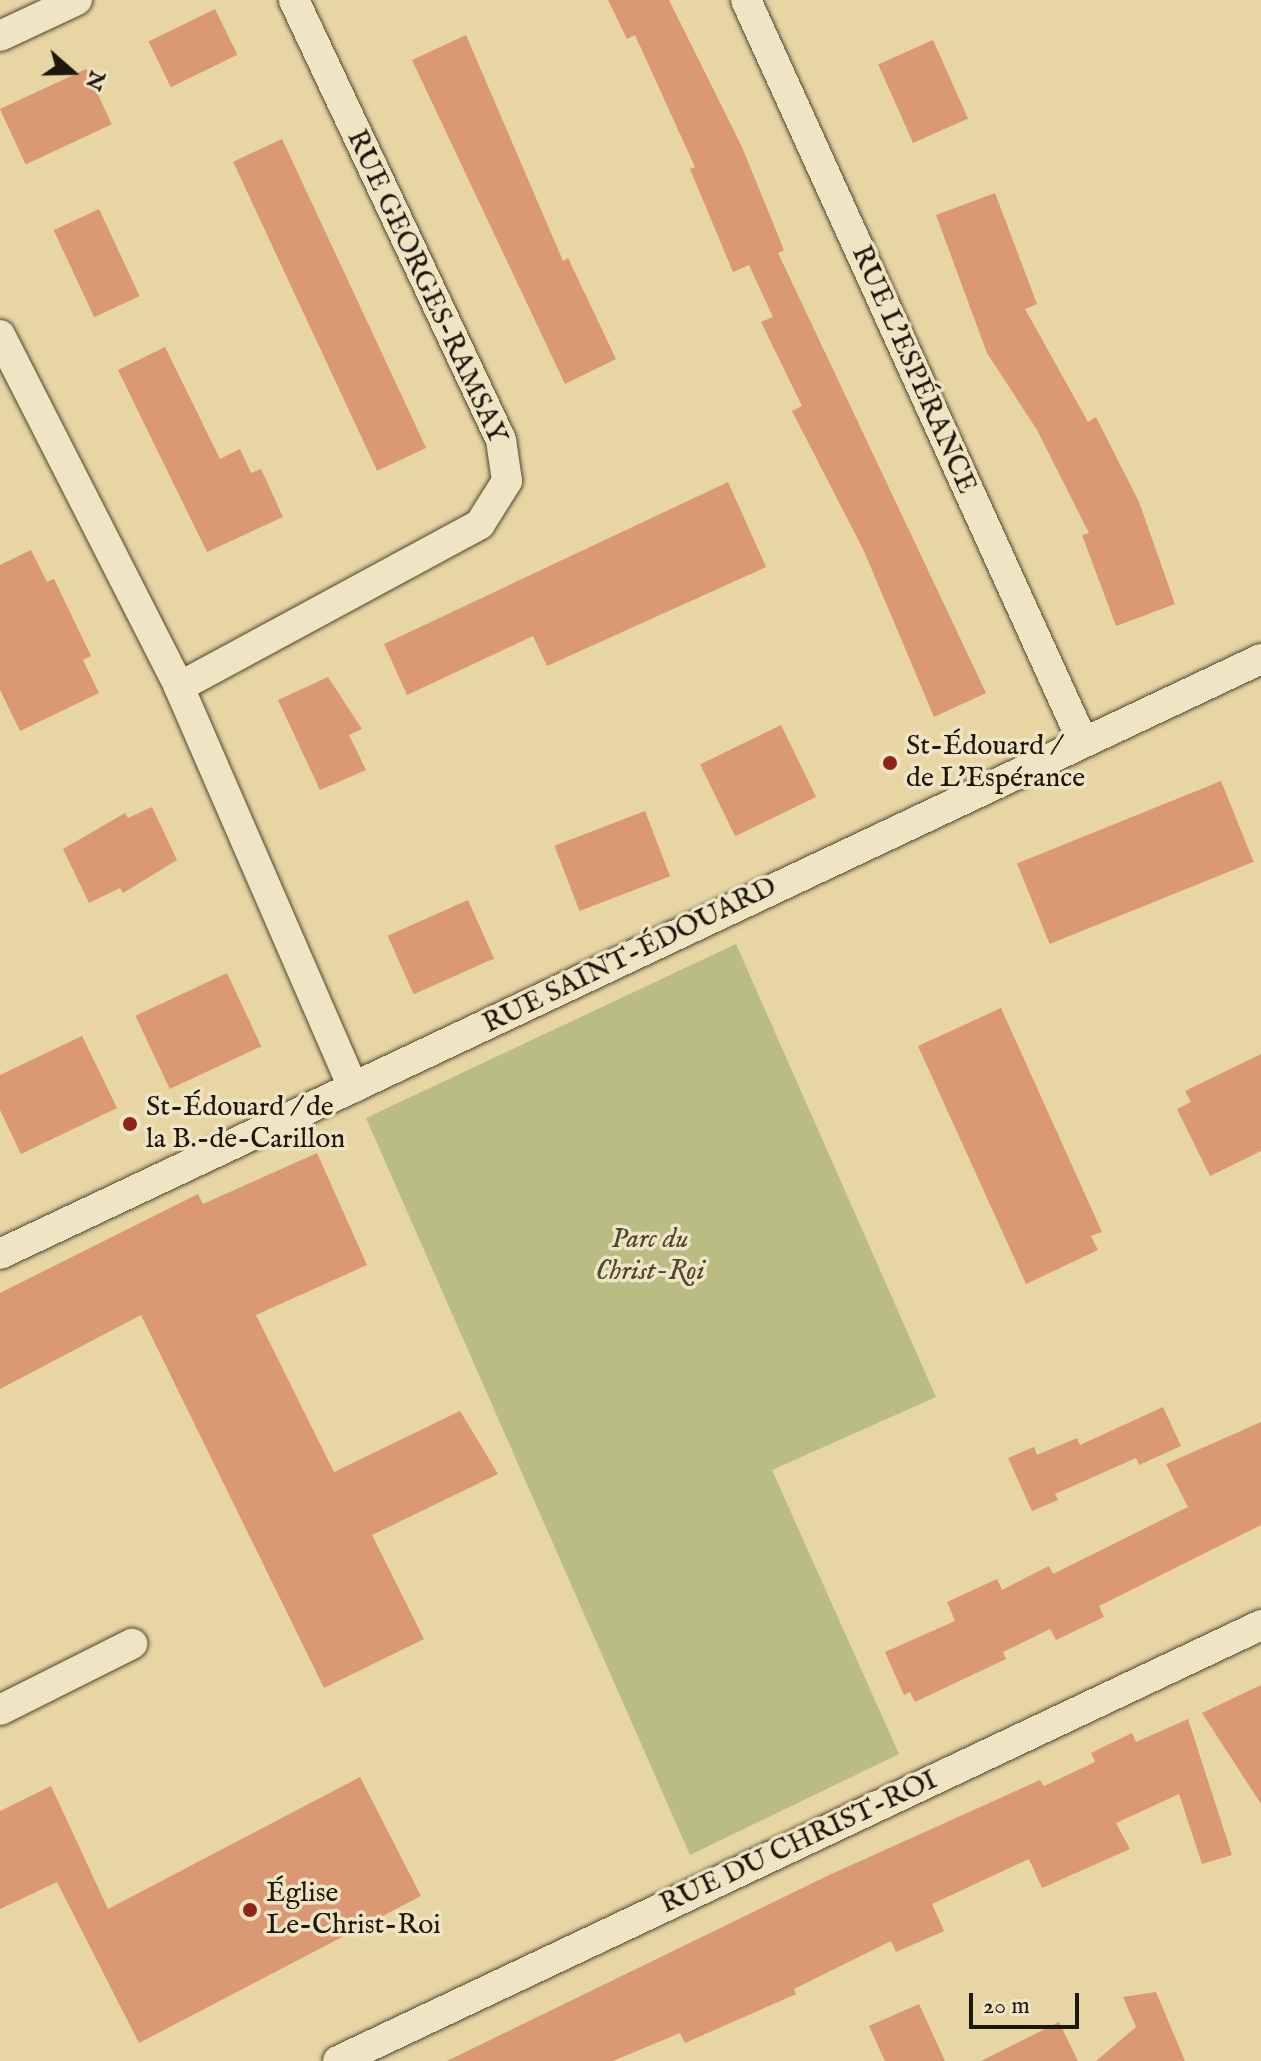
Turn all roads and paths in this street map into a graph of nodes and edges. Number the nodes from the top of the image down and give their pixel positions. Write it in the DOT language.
graph roads {
  1 [pos="77,0"];
  2 [pos="294,0"];
  3 [pos="746,0"];
  4 [pos="0,36"];
  5 [pos="0,335"];
  6 [pos="1261,659"];
  7 [pos="179,687"];
  8 [pos="1082,740"];
  9 [pos="353,1088"];
  10 [pos="0,1254"];
  11 [pos="1261,1625"];
  12 [pos="132,1644"];
  13 [pos="0,1710"];
  14 [pos="338,2061"];
  1 -- 4 [label="street"];
  2 -- 7 [label="street, RUE GEORGES-RAMSAY"];
  3 -- 8 [label="street, RUE L'ESPÉRANCE"];
  5 -- 7 [label="street"];
  6 -- 8 [label="street, RUE SAINT-ÉDOUARD"];
  7 -- 9 [label="street"];
  8 -- 9 [label="street, RUE SAINT-ÉDOUARD"];
  9 -- 10 [label="street, RUE SAINT-ÉDOUARD"];
  11 -- 14 [label="street, RUE DU CHRIST-ROI"];
  12 -- 13 [label="street"];
}
